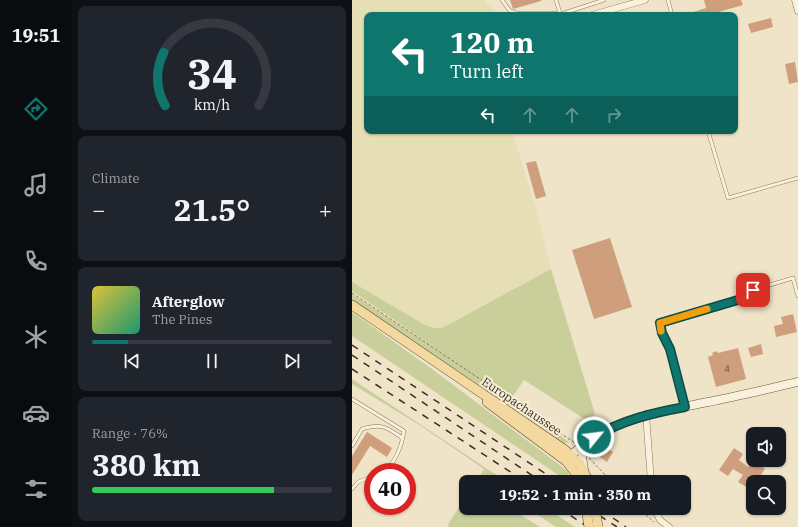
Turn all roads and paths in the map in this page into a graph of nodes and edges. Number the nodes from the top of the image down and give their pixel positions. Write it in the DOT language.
graph roads {
  1 [pos="502,0"];
  2 [pos="556,0"];
  3 [pos="604,0"];
  4 [pos="645,0"];
  5 [pos="668,0"];
  6 [pos="795,0"];
  7 [pos="798,11"];
  8 [pos="514,12"];
  9 [pos="560,12"];
  10 [pos="563,12"];
  11 [pos="603,12"];
  12 [pos="671,12"];
  13 [pos="709,134"];
  14 [pos="798,178"];
  15 [pos="352,292"];
  16 [pos="798,296"];
  17 [pos="352,305"];
  18 [pos="798,382"];
  19 [pos="352,399"];
  20 [pos="685,407"];
  21 [pos="646,414"];
  22 [pos="402,441"];
  23 [pos="352,445"];
  24 [pos="582,447"];
  25 [pos="568,458"];
  26 [pos="391,463"];
  27 [pos="579,475"];
  28 [pos="580,475"];
  29 [pos="606,475"];
  30 [pos="650,475"];
  31 [pos="364,480"];
  32 [pos="352,488"];
  33 [pos="587,515"];
  34 [pos="596,515"];
  35 [pos="646,515"];
  36 [pos="658,515"];
  37 [pos="657,524"];
  38 [pos="590,527"];
  39 [pos="598,527"];
  40 [pos="669,527"];
  1 -- 8 [label="lane"];
  2 -- 9 [label="lane"];
  3 -- 10 [label="lane"];
  4 -- 11 [label="street"];
  5 -- 12 [label="lane"];
  6 -- 7 [label="street"];
  13 -- 14 [label="lane"];
  15 -- 24 [label="path"];
  16 -- 20 [label="lane"];
  17 -- 25 [label="main road, Europachaussee"];
  18 -- 20 [label="street"];
  19 -- 22 [label="lane"];
  20 -- 21 [label="street"];
  21 -- 24 [label="street"];
  21 -- 30 [label="street"];
  22 -- 23 [label="lane"];
  22 -- 26 [label="lane"];
  24 -- 25 [label="street"];
  24 -- 28 [label="street"];
  24 -- 29 [label="path"];
  25 -- 27 [label="main road, Europachaussee"];
  31 -- 32 [label="lane"];
  33 -- 38 [label="main road, bridge"];
  34 -- 39 [label="main road, bridge"];
  35 -- 37 [label="path"];
  36 -- 40 [label="street"];
}
